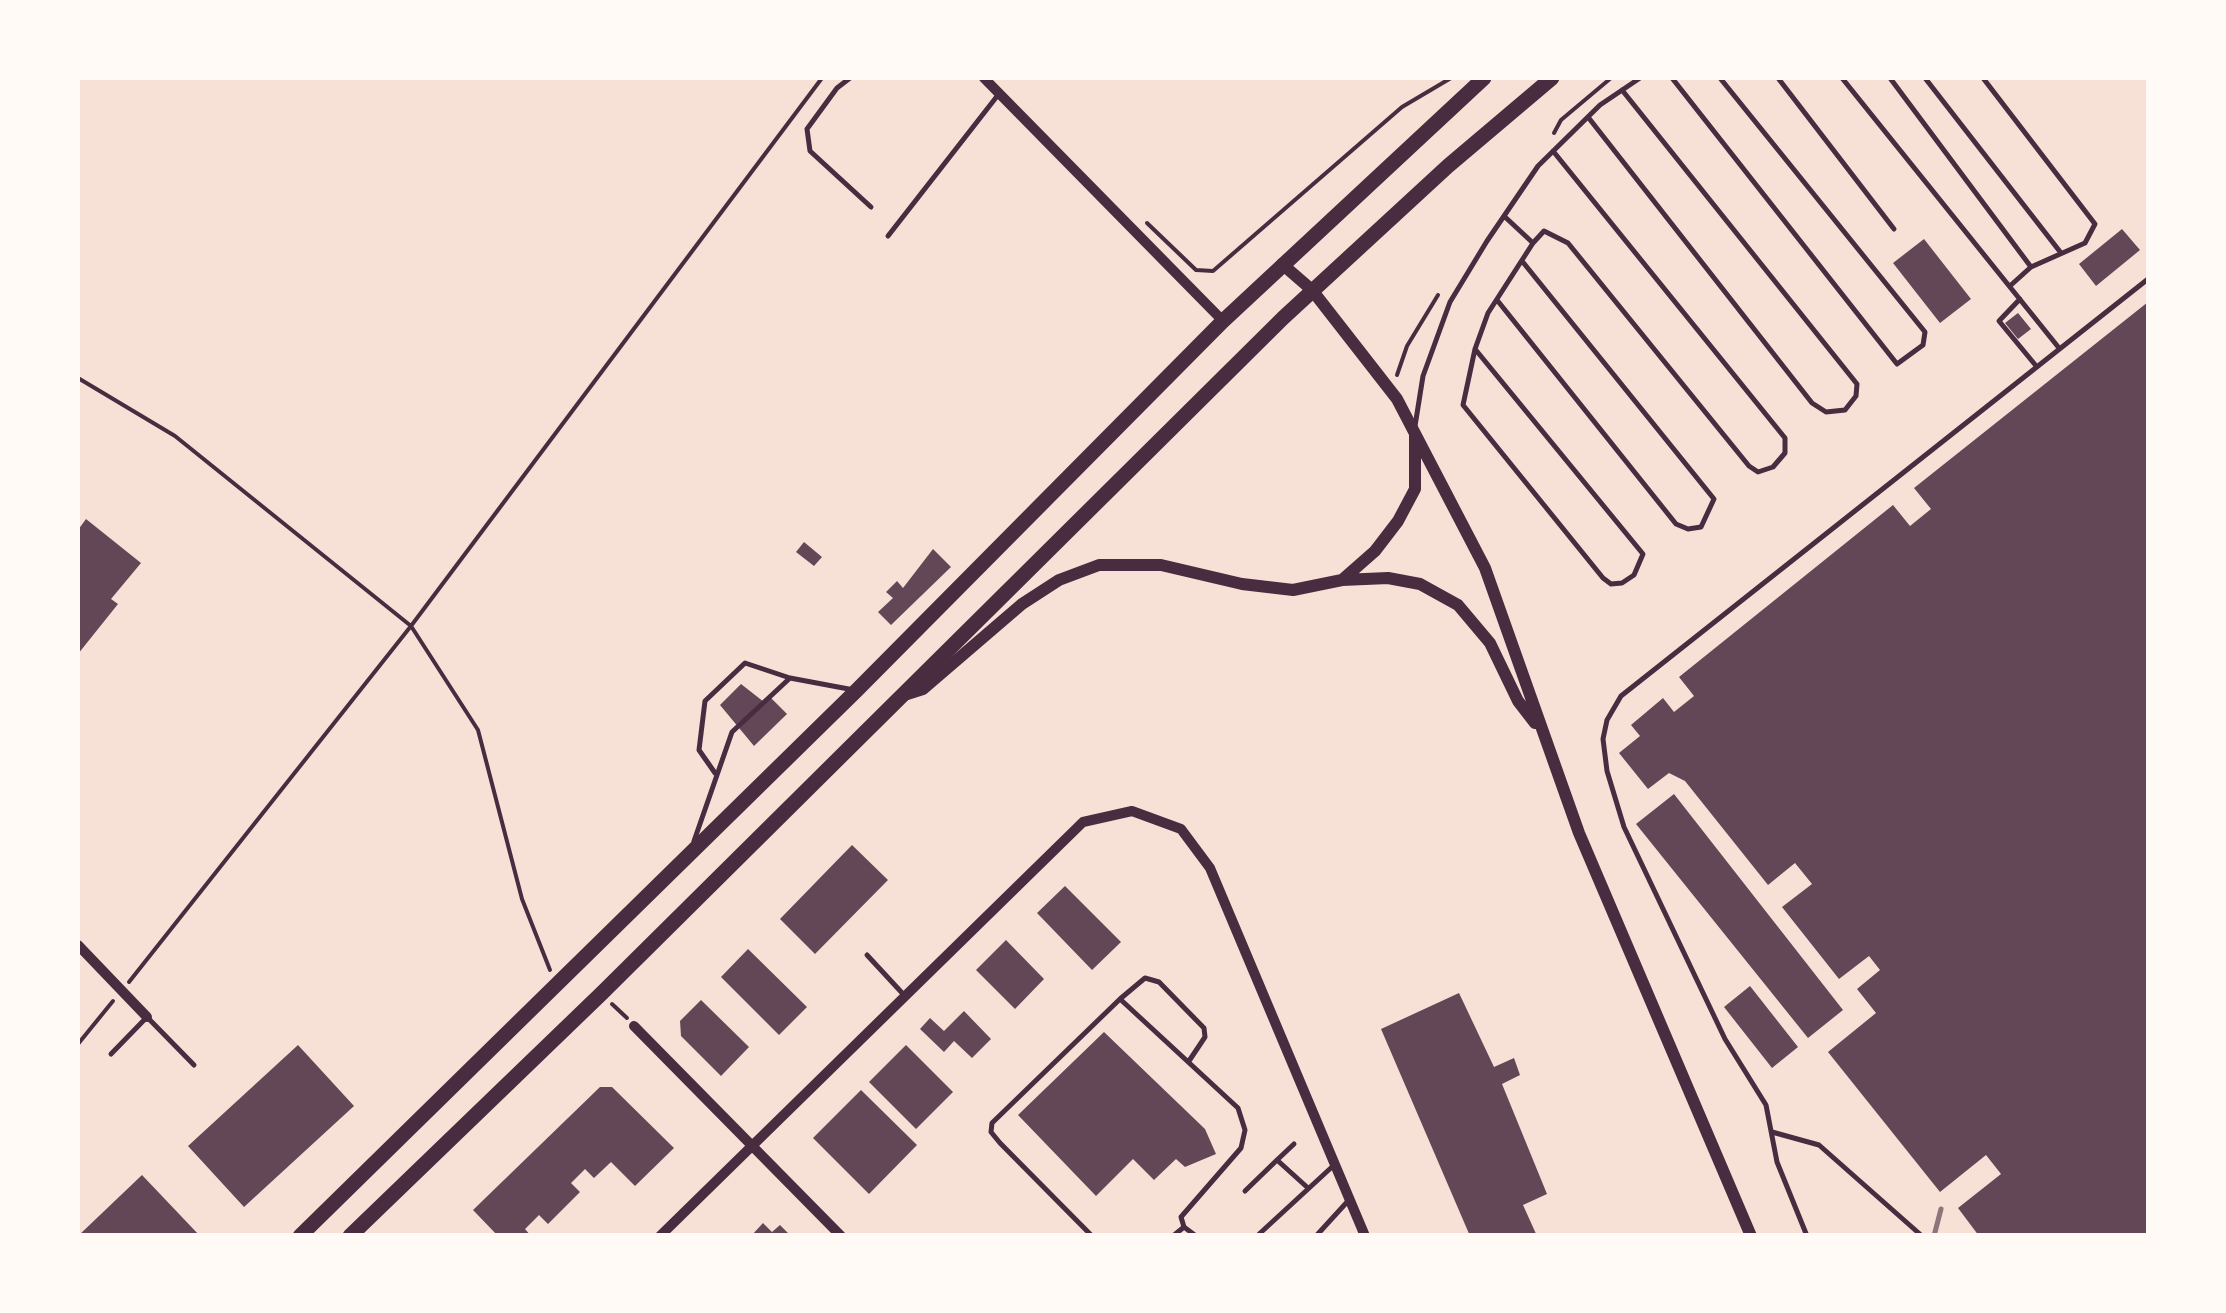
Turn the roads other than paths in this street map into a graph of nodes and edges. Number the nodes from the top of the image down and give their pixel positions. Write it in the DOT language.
graph roads {
  1 [pos="850,78"];
  2 [pos="984,78"];
  3 [pos="1484,78"];
  4 [pos="1552,78"];
  5 [pos="1640,78"];
  6 [pos="1672,78"];
  7 [pos="1720,78"];
  8 [pos="1778,78"];
  9 [pos="1842,78"];
  10 [pos="1890,78"];
  11 [pos="1925,78"];
  12 [pos="1983,78"];
  13 [pos="1622,90"];
  14 [pos="999,92"];
  15 [pos="1588,118"];
  16 [pos="1553,152"];
  17 [pos="872,207"];
  18 [pos="1504,216"];
  19 [pos="1894,229"];
  20 [pos="888,236"];
  21 [pos="1533,244"];
  22 [pos="2061,253"];
  23 [pos="1522,261"];
  24 [pos="1282,264"];
  25 [pos="2031,268"];
  26 [pos="2148,279"];
  27 [pos="2010,285"];
  28 [pos="1312,290"];
  29 [pos="2020,299"];
  30 [pos="1497,300"];
  31 [pos="1223,321"];
  32 [pos="1475,349"];
  33 [pos="2060,349"];
  34 [pos="2037,367"];
  35 [pos="1414,430"];
  36 [pos="1342,580"];
  37 [pos="790,678"];
  38 [pos="857,690"];
  39 [pos="899,696"];
  40 [pos="1543,734"];
  41 [pos="716,774"];
  42 [pos="689,856"];
  43 [pos="78,944"];
  44 [pos="867,956"];
  45 [pos="906,997"];
  46 [pos="1120,999"];
  47 [pos="147,1017"];
  48 [pos="634,1026"];
  49 [pos="112,1054"];
  50 [pos="1188,1062"];
  51 [pos="194,1066"];
  52 [pos="1772,1132"];
  53 [pos="1294,1144"];
  54 [pos="752,1146"];
  55 [pos="1277,1160"];
  56 [pos="1336,1164"];
  57 [pos="1308,1188"];
  58 [pos="1245,1191"];
  59 [pos="1350,1199"];
  60 [pos="1184,1227"];
  61 [pos="300,1236"];
  62 [pos="350,1236"];
  63 [pos="660,1236"];
  64 [pos="841,1236"];
  65 [pos="1092,1236"];
  66 [pos="1173,1236"];
  67 [pos="1196,1236"];
  68 [pos="1257,1236"];
  69 [pos="1316,1236"];
  70 [pos="1366,1236"];
  71 [pos="1751,1236"];
  72 [pos="1807,1236"];
  73 [pos="1922,1236"];
  1 -- 17 [label="lane"];
  2 -- 14 [label="street"];
  3 -- 24 [label="main road"];
  4 -- 28 [label="main road"];
  5 -- 13 [label="lane"];
  6 -- 7 [label="lane"];
  8 -- 19 [label="lane"];
  9 -- 27 [label="lane"];
  10 -- 25 [label="lane"];
  11 -- 22 [label="lane"];
  12 -- 22 [label="lane"];
  13 -- 15 [label="lane"];
  13 -- 15 [label="lane"];
  14 -- 20 [label="lane"];
  14 -- 31 [label="street"];
  15 -- 16 [label="lane"];
  16 -- 18 [label="lane"];
  16 -- 21 [label="lane"];
  18 -- 21 [label="lane"];
  18 -- 35 [label="lane"];
  21 -- 23 [label="lane"];
  22 -- 25 [label="lane"];
  23 -- 30 [label="lane"];
  23 -- 30 [label="lane"];
  24 -- 28 [label="street"];
  24 -- 31 [label="main road"];
  25 -- 27 [label="lane"];
  26 -- 33 [label="lane"];
  27 -- 29 [label="lane"];
  28 -- 35 [label="street"];
  28 -- 39 [label="main road"];
  29 -- 33 [label="lane"];
  29 -- 34 [label="lane"];
  30 -- 32 [label="lane"];
  31 -- 38 [label="main road"];
  32 -- 32 [label="lane"];
  33 -- 34 [label="lane"];
  34 -- 52 [label="lane"];
  35 -- 36 [label="street"];
  35 -- 40 [label="street"];
  36 -- 39 [label="street"];
  36 -- 40 [label="street"];
  37 -- 38 [label="lane"];
  37 -- 41 [label="lane"];
  37 -- 41 [label="lane"];
  38 -- 42 [label="main road"];
  39 -- 62 [label="main road"];
  40 -- 71 [label="street"];
  41 -- 42 [label="lane"];
  42 -- 61 [label="main road"];
  43 -- 47 [label="street"];
  44 -- 45 [label="lane"];
  45 -- 54 [label="street"];
  45 -- 56 [label="street"];
  46 -- 50 [label="lane"];
  46 -- 50 [label="lane"];
  46 -- 65 [label="lane"];
  47 -- 49 [label="lane"];
  47 -- 51 [label="lane"];
  48 -- 54 [label="street"];
  50 -- 60 [label="lane"];
  52 -- 72 [label="lane"];
  52 -- 73 [label="lane"];
  53 -- 55 [label="lane"];
  54 -- 63 [label="street"];
  54 -- 64 [label="street"];
  55 -- 57 [label="lane"];
  55 -- 58 [label="lane"];
  56 -- 57 [label="lane"];
  56 -- 59 [label="street"];
  57 -- 68 [label="lane"];
  59 -- 69 [label="lane"];
  59 -- 70 [label="street"];
  60 -- 66 [label="lane"];
  60 -- 67 [label="lane"];
}
